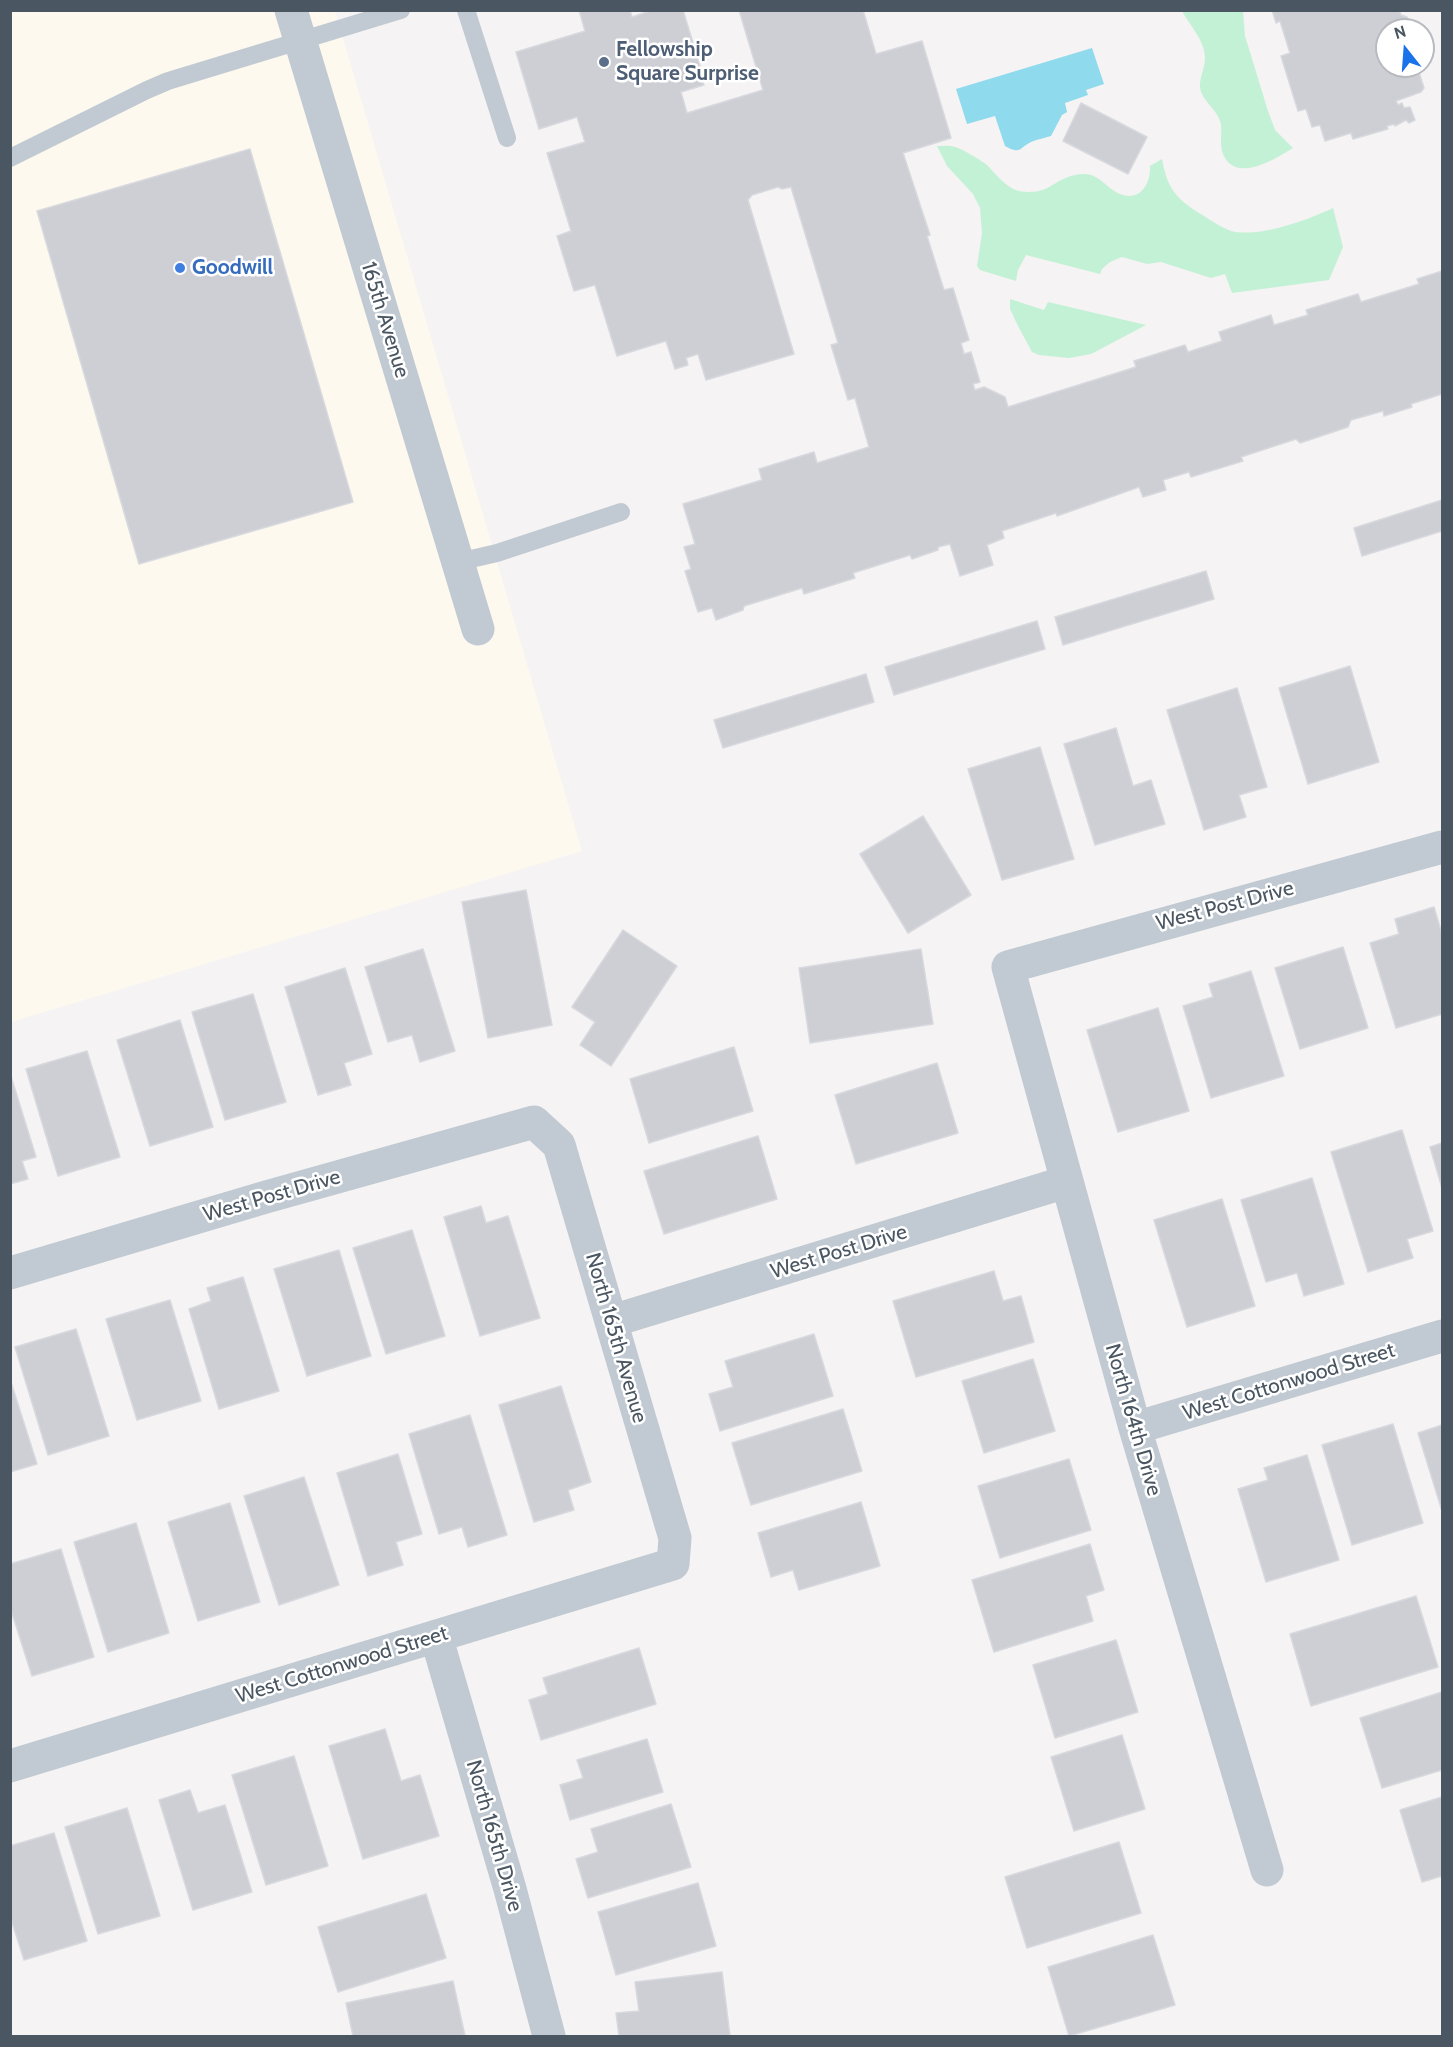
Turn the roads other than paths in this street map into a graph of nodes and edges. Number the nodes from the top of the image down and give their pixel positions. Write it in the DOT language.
graph roads {
  1 [pos="291,10"];
  2 [pos="401,10"];
  3 [pos="466,10"];
  4 [pos="301,42"];
  5 [pos="507,138"];
  6 [pos="10,158"];
  7 [pos="621,512"];
  8 [pos="458,562"];
  9 [pos="478,629"];
  10 [pos="1443,847"];
  11 [pos="1008,967"];
  12 [pos="534,1122"];
  13 [pos="1066,1182"];
  14 [pos="10,1273"];
  15 [pos="612,1321"];
  16 [pos="1443,1336"];
  17 [pos="1135,1428"];
  18 [pos="673,1564"];
  19 [pos="436,1636"];
  20 [pos="10,1766"];
  21 [pos="1267,1870"];
  22 [pos="549,2037"];
  1 -- 4 [label="street, 165th Avenue"];
  2 -- 4 [label="lane"];
  3 -- 5 [label="lane"];
  4 -- 6 [label="lane"];
  4 -- 8 [label="street, 165th Avenue"];
  7 -- 8 [label="lane"];
  8 -- 9 [label="street, 165th Avenue"];
  10 -- 11 [label="street, West Post Drive"];
  11 -- 13 [label="street, North 164th Drive"];
  12 -- 14 [label="street, West Post Drive"];
  12 -- 15 [label="street, North 165th Avenue"];
  13 -- 15 [label="street, West Post Drive"];
  13 -- 17 [label="street, North 164th Drive"];
  15 -- 18 [label="street, North 165th Avenue"];
  16 -- 17 [label="street, West Cottonwood Street"];
  17 -- 21 [label="street, North 164th Drive"];
  18 -- 19 [label="street, West Cottonwood Street"];
  19 -- 20 [label="street, West Cottonwood Street"];
  19 -- 22 [label="street, North 165th Drive"];
}
